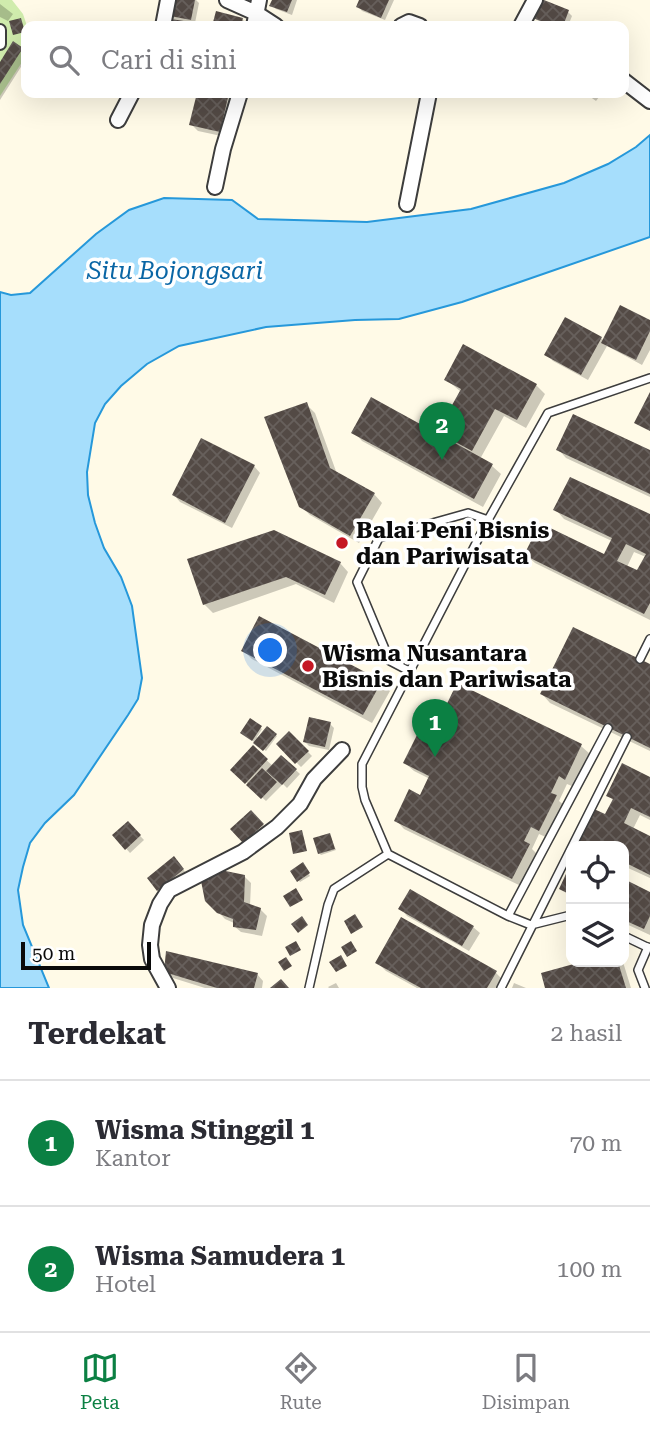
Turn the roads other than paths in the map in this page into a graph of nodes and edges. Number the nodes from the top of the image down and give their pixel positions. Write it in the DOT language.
graph roads {
  1 [pos="168,0"];
  2 [pos="227,0"];
  3 [pos="535,0"];
  4 [pos="258,14"];
  5 [pos="164,21"];
  6 [pos="524,21"];
  7 [pos="0,30"];
  8 [pos="0,44"];
  9 [pos="629,84"];
  10 [pos="129,98"];
  11 [pos="238,98"];
  12 [pos="428,98"];
  13 [pos="650,101"];
  14 [pos="118,120"];
  15 [pos="215,187"];
  16 [pos="407,204"];
  17 [pos="650,378"];
  18 [pos="488,520"];
  19 [pos="650,639"];
  20 [pos="640,659"];
  21 [pos="409,671"];
  22 [pos="608,728"];
  23 [pos="627,737"];
  24 [pos="342,750"];
  25 [pos="388,855"];
  26 [pos="508,916"];
  27 [pos="566,916"];
  28 [pos="531,925"];
  29 [pos="629,938"];
  30 [pos="649,948"];
  31 [pos="168,988"];
  32 [pos="309,988"];
  33 [pos="501,988"];
  34 [pos="645,988"];
  1 -- 5 [label="street"];
  2 -- 4 [label="street"];
  3 -- 6 [label="street"];
  7 -- 8 [label="street"];
  9 -- 13 [label="street"];
  10 -- 14 [label="street"];
  11 -- 15 [label="street"];
  12 -- 16 [label="street"];
  17 -- 18 [label="lane"];
  18 -- 21 [label="lane"];
  18 -- 21 [label="lane"];
  19 -- 20 [label="lane"];
  21 -- 25 [label="lane"];
  22 -- 26 [label="lane"];
  23 -- 28 [label="lane"];
  24 -- 31 [label="street"];
  25 -- 26 [label="lane"];
  25 -- 32 [label="lane"];
  26 -- 28 [label="lane"];
  27 -- 28 [label="lane"];
  28 -- 33 [label="lane"];
  29 -- 30 [label="lane"];
  30 -- 34 [label="lane"];
}
